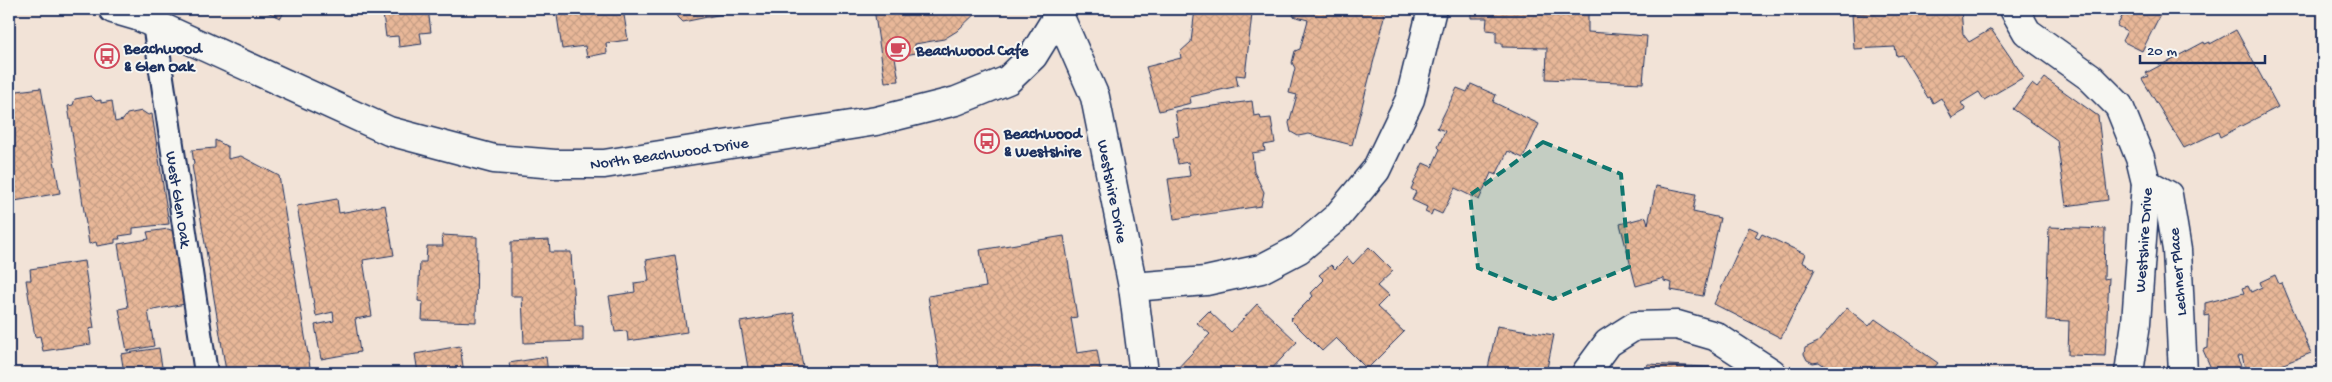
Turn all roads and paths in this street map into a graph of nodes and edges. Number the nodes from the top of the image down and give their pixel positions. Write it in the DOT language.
graph roads {
  1 [pos="113,9"];
  2 [pos="1432,9"];
  3 [pos="2014,9"];
  4 [pos="1061,12"];
  5 [pos="154,24"];
  6 [pos="2146,183"];
  7 [pos="1133,287"];
  8 [pos="206,373"];
  9 [pos="1144,373"];
  10 [pos="1586,373"];
  11 [pos="1772,373"];
  12 [pos="2129,373"];
  13 [pos="2183,373"];
  1 -- 5 [label="street, North Beachwood Drive"];
  2 -- 7 [label="street"];
  3 -- 6 [label="street, Westshire Drive"];
  4 -- 5 [label="street, North Beachwood Drive"];
  4 -- 7 [label="street, Westshire Drive"];
  5 -- 8 [label="lane, West Glen Oak"];
  6 -- 12 [label="street, Westshire Drive"];
  6 -- 13 [label="street, Lechner Place"];
  7 -- 9 [label="street, Westshire Drive"];
  10 -- 11 [label="street"];
}
